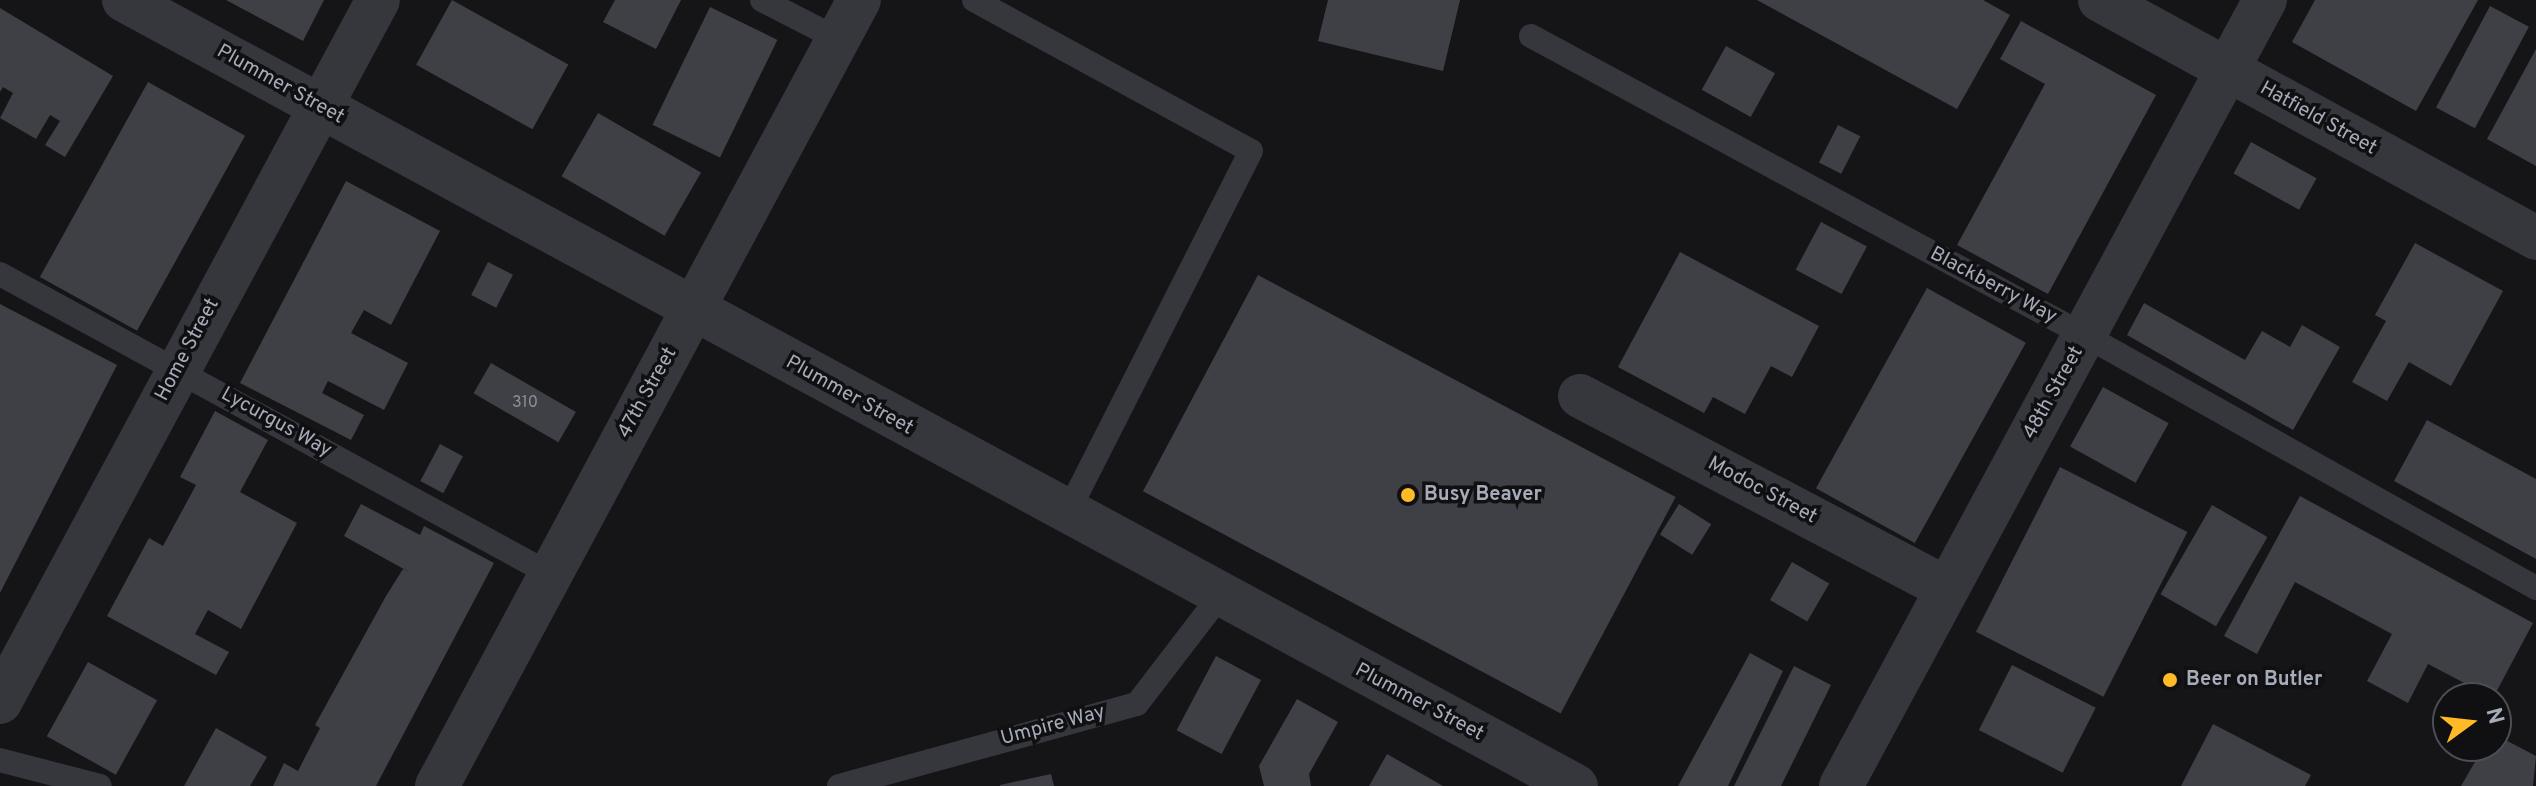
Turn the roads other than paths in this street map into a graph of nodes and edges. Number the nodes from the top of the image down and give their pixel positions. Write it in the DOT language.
graph roads {
  1 [pos="124,0"];
  2 [pos="378,0"];
  3 [pos="762,0"];
  4 [pos="859,0"];
  5 [pos="974,0"];
  6 [pos="2100,0"];
  7 [pos="2265,0"];
  8 [pos="1531,36"];
  9 [pos="838,39"];
  10 [pos="2228,69"];
  11 [pos="321,106"];
  12 [pos="2536,238"];
  13 [pos="0,274"];
  14 [pos="694,311"];
  15 [pos="2086,336"];
  16 [pos="178,368"];
  17 [pos="1580,396"];
  18 [pos="1067,514"];
  19 [pos="550,574"];
  20 [pos="1944,587"];
  21 [pos="2536,588"];
  22 [pos="1219,597"];
  23 [pos="0,702"];
  24 [pos="0,760"];
  25 [pos="100,786"];
  26 [pos="437,786"];
  27 [pos="839,786"];
  28 [pos="1576,786"];
  29 [pos="1841,786"];
  1 -- 11 [label="street, Plummer Street"];
  2 -- 11 [label="street, Home Street"];
  3 -- 9 [label="lane"];
  4 -- 9 [label="street, 47th Street"];
  5 -- 18 [label="lane"];
  6 -- 10 [label="street, Hatfield Street"];
  7 -- 10 [label="street, 48th Street"];
  8 -- 15 [label="lane, Blackberry Way"];
  9 -- 14 [label="street, 47th Street"];
  10 -- 12 [label="street, Hatfield Street"];
  10 -- 15 [label="street, 48th Street"];
  11 -- 14 [label="street, Plummer Street"];
  11 -- 16 [label="street, Home Street"];
  13 -- 16 [label="lane, Lycurgus Way"];
  14 -- 18 [label="street, Plummer Street"];
  14 -- 19 [label="street, 47th Street"];
  15 -- 20 [label="street, 48th Street"];
  15 -- 21 [label="lane, Blackberry Way"];
  16 -- 19 [label="lane, Lycurgus Way"];
  16 -- 23 [label="street, Home Street"];
  17 -- 20 [label="street, Modoc Street"];
  18 -- 22 [label="street, Plummer Street"];
  19 -- 26 [label="street, 47th Street"];
  20 -- 29 [label="street, 48th Street"];
  22 -- 27 [label="lane, Umpire Way"];
  22 -- 28 [label="street, Plummer Street"];
  24 -- 25 [label="lane"];
}
